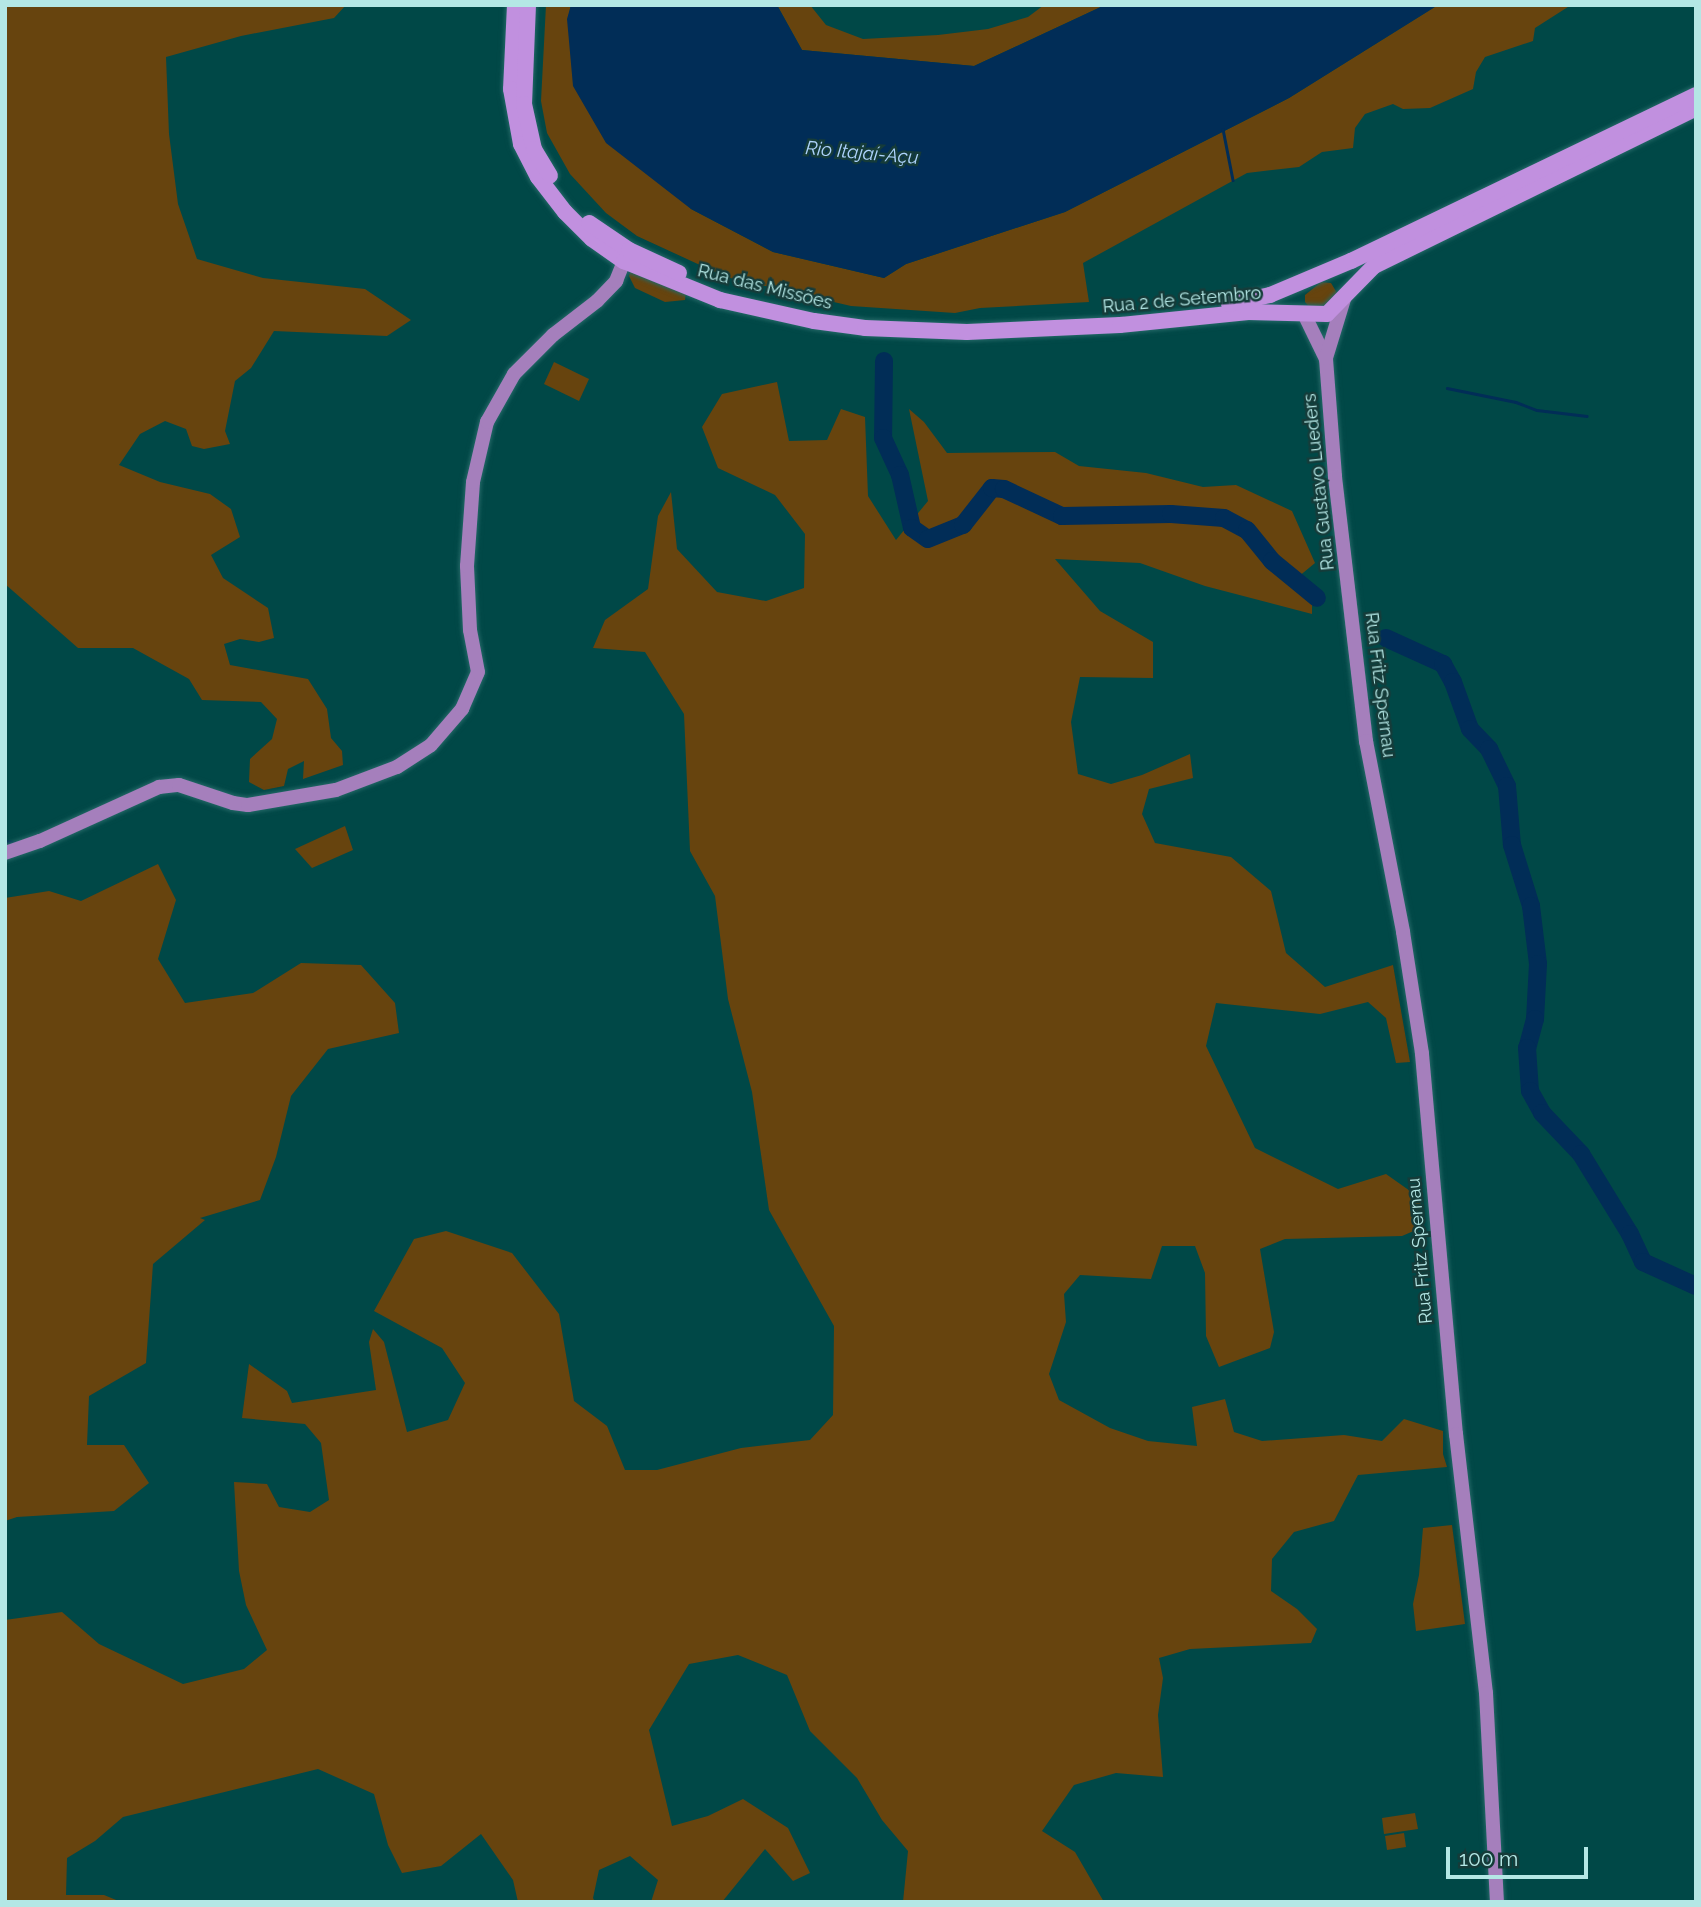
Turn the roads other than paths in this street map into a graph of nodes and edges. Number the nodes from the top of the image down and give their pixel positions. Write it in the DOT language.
graph roads {
  1 [pos="515,5"];
  2 [pos="528,5"];
  3 [pos="1696,95"];
  4 [pos="1696,108"];
  5 [pos="626,256"];
  6 [pos="1329,270"];
  7 [pos="1301,282"];
  8 [pos="1344,299"];
  9 [pos="1305,316"];
  10 [pos="865,324"];
  11 [pos="1326,359"];
  12 [pos="1350,600"];
  13 [pos="5,853"];
  14 [pos="1497,1902"];
  1 -- 5 [label="main road, Rua das Missões"];
  2 -- 5 [label="main road, Rua das Missões"];
  3 -- 6 [label="main road, Rua 2 de Setembro"];
  4 -- 8 [label="main road, Rua 2 de Setembro"];
  5 -- 10 [label="main road, Rua das Missões"];
  5 -- 13 [label="main road"];
  6 -- 7 [label="main road, Rua 2 de Setembro"];
  6 -- 8 [label="main road"];
  7 -- 9 [label="main road"];
  7 -- 10 [label="main road, Rua 2 de Setembro"];
  8 -- 9 [label="main road, Rua 2 de Setembro"];
  8 -- 11 [label="main road, Rua Gustavo Lueders"];
  9 -- 10 [label="main road, Rua 2 de Setembro"];
  9 -- 11 [label="main road, Rua Gustavo Lueders"];
  11 -- 12 [label="main road, Rua Gustavo Lueders"];
  12 -- 14 [label="main road, Rua Fritz Spernau"];
}
